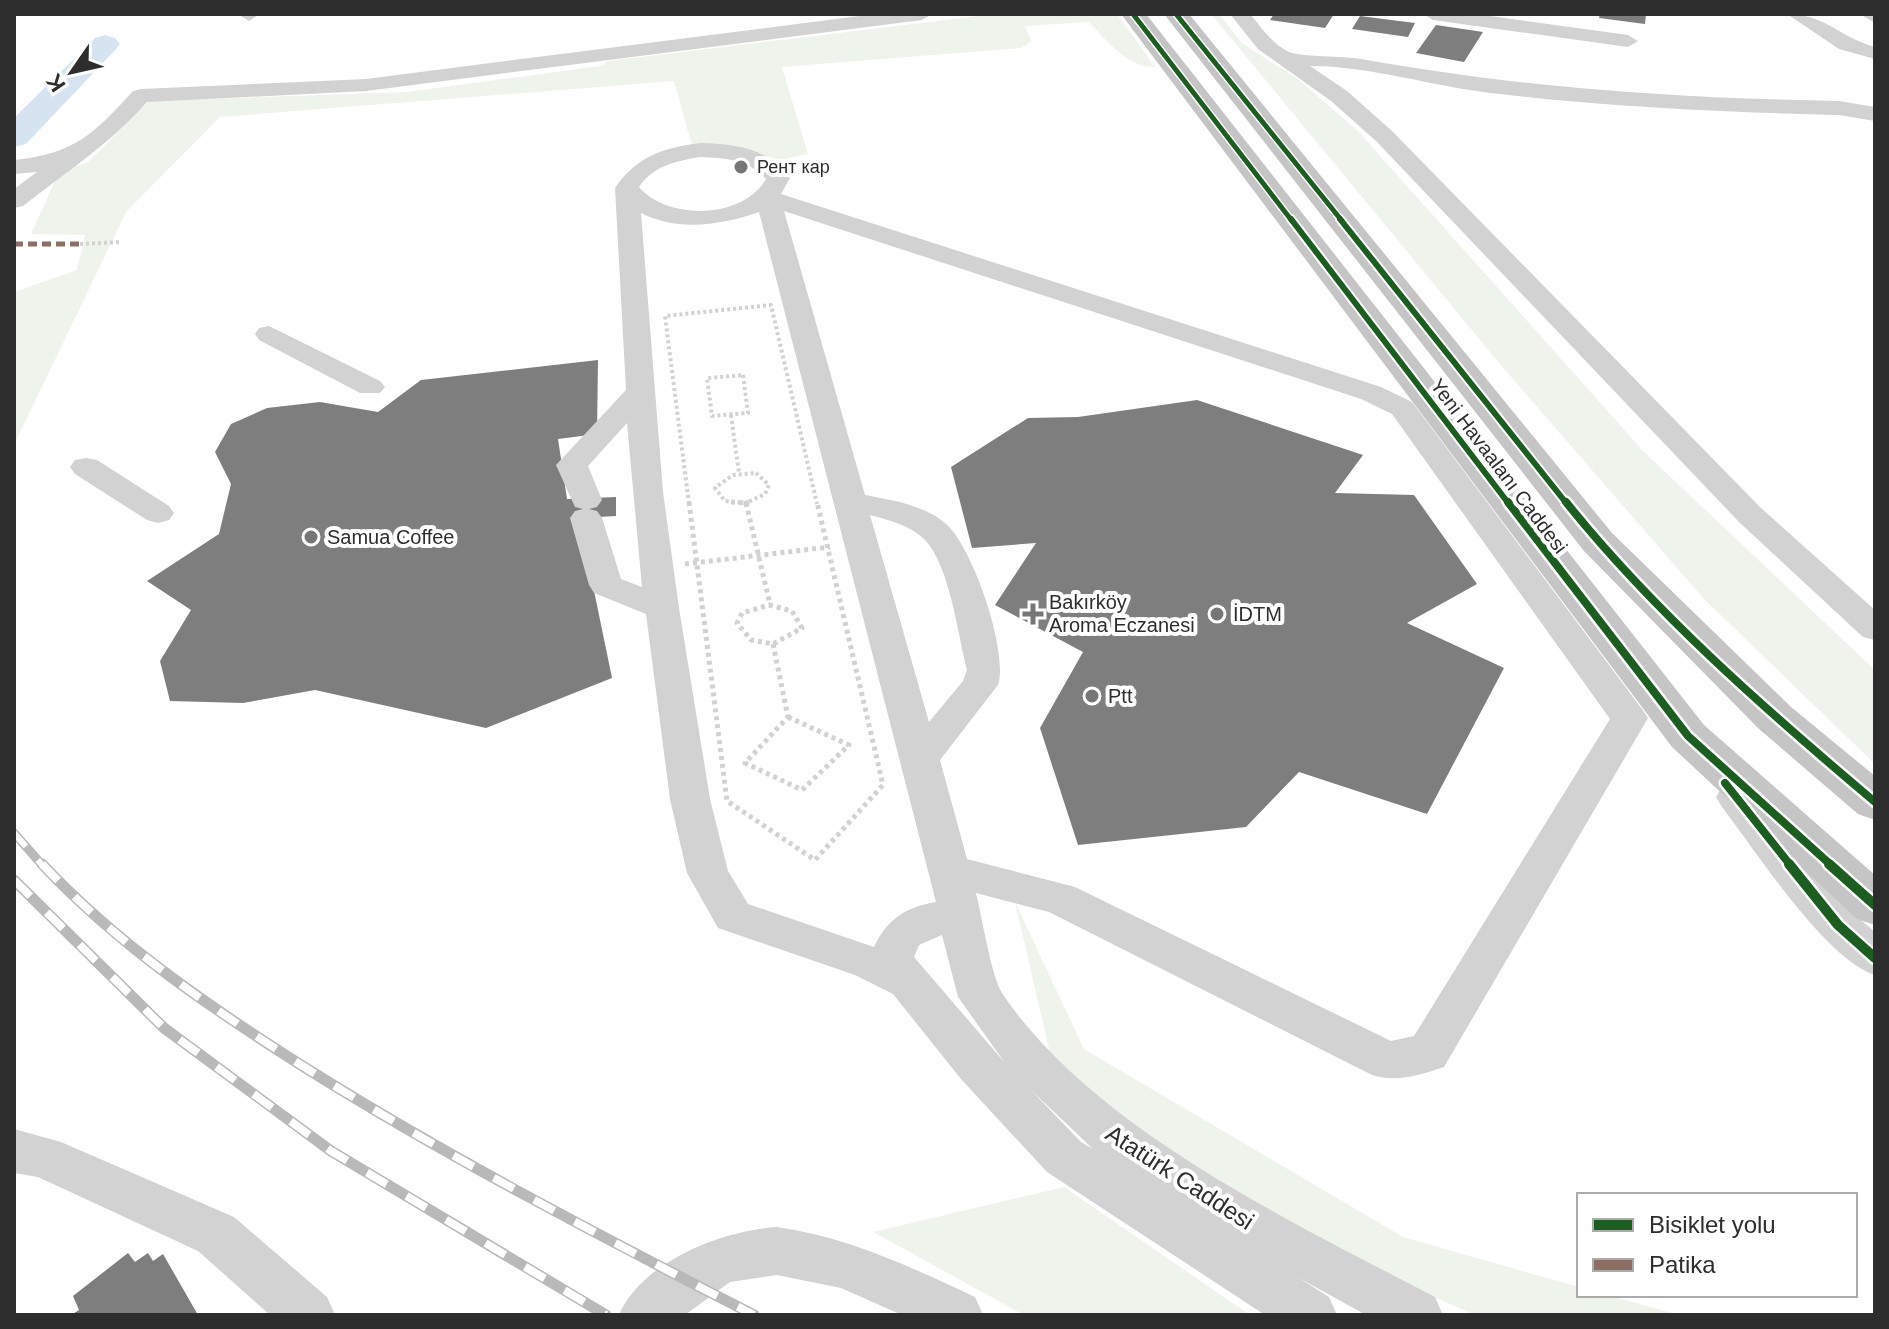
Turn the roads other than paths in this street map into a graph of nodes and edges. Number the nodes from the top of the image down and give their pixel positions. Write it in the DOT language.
graph roads {
  1 [pos="922,14"];
  2 [pos="1133,14"];
  3 [pos="1240,14"];
  4 [pos="1252,14"];
  5 [pos="1433,14"];
  6 [pos="1797,14"];
  7 [pos="1177,15"];
  8 [pos="1628,41"];
  9 [pos="1276,53"];
  10 [pos="1875,53"];
  11 [pos="1875,114"];
  12 [pos="70,157"];
  13 [pos="20,166"];
  14 [pos="627,188"];
  15 [pos="768,198"];
  16 [pos="14,201"];
  17 [pos="269,334"];
  18 [pos="370,387"];
  19 [pos="639,393"];
  20 [pos="86,467"];
  21 [pos="848,501"];
  22 [pos="158,513"];
  23 [pos="662,608"];
  24 [pos="1875,629"];
  25 [pos="1688,736"];
  26 [pos="920,758"];
  27 [pos="1875,802"];
  28 [pos="948,870"];
  29 [pos="1875,905"];
  30 [pos="965,939"];
  31 [pos="1875,958"];
  32 [pos="907,981"];
  33 [pos="14,1151"];
  34 [pos="309,1315"];
  35 [pos="645,1315"];
  36 [pos="957,1315"];
  37 [pos="1311,1315"];
  38 [pos="1417,1315"];
  1 -- 12 [label="street"];
  2 -- 25 [label="main road, Yeni Havaalanı Caddesi"];
  3 -- 9 [label="street"];
  4 -- 9 [label="street"];
  5 -- 8 [label="street"];
  6 -- 10 [label="street"];
  7 -- 27 [label="main road, Yeni Havaalanı Caddesi"];
  9 -- 11 [label="street"];
  9 -- 24 [label="street"];
  12 -- 13 [label="street"];
  12 -- 16 [label="street"];
  14 -- 15 [label="street"];
  14 -- 15 [label="street, Atatürk Caddesi"];
  14 -- 19 [label="street"];
  15 -- 21 [label="street, Atatürk Caddesi"];
  15 -- 28 [label="street"];
  17 -- 18 [label="street"];
  19 -- 23 [label="street"];
  19 -- 23 [label="street"];
  20 -- 22 [label="street"];
  21 -- 26 [label="street, Atatürk Caddesi"];
  21 -- 26 [label="street"];
  23 -- 32 [label="street"];
  25 -- 29 [label="main road, Yeni Havaalanı Caddesi"];
  25 -- 31 [label="street"];
  26 -- 28 [label="street, Atatürk Caddesi"];
  28 -- 30 [label="street, Atatürk Caddesi"];
  30 -- 32 [label="street"];
  30 -- 38 [label="street, Atatürk Caddesi"];
  32 -- 37 [label="street"];
  33 -- 34 [label="street"];
  35 -- 36 [label="street"];
}
